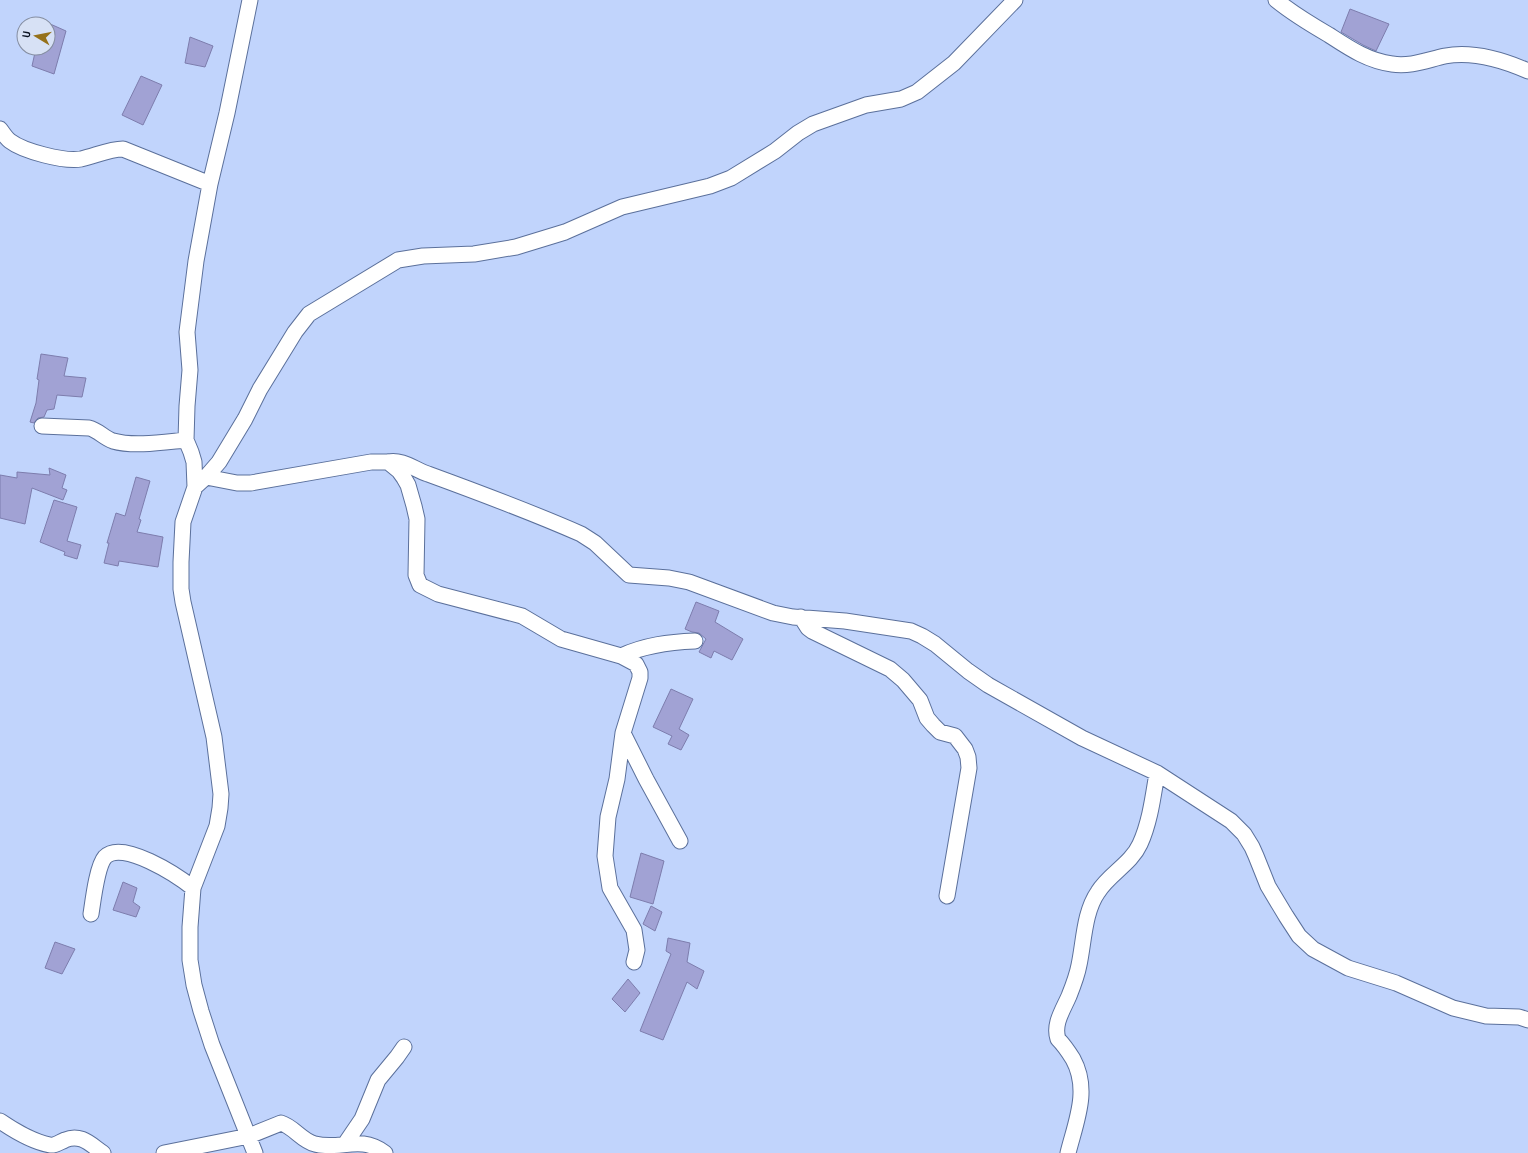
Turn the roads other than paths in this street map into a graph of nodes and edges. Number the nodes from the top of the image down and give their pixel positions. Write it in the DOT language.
graph roads {
  1 [pos="250,0"];
  2 [pos="1015,0"];
  3 [pos="1276,0"];
  4 [pos="1528,71"];
  5 [pos="0,129"];
  6 [pos="210,184"];
  7 [pos="42,426"];
  8 [pos="186,440"];
  9 [pos="219,462"];
  10 [pos="388,462"];
  11 [pos="206,477"];
  12 [pos="237,483"];
  13 [pos="195,487"];
  14 [pos="801,617"];
  15 [pos="695,641"];
  16 [pos="621,656"];
  17 [pos="624,734"];
  18 [pos="1157,773"];
  19 [pos="680,841"];
  20 [pos="193,888"];
  21 [pos="947,896"];
  22 [pos="91,914"];
  23 [pos="634,962"];
  24 [pos="1528,1020"];
  25 [pos="404,1047"];
  26 [pos="0,1121"];
  27 [pos="249,1136"];
  28 [pos="345,1144"];
  29 [pos="103,1153"];
  30 [pos="164,1153"];
  31 [pos="255,1153"];
  32 [pos="385,1153"];
  33 [pos="1068,1153"];
  1 -- 6 [label="street"];
  2 -- 9 [label="street"];
  3 -- 4 [label="street"];
  5 -- 6 [label="street"];
  6 -- 8 [label="street"];
  7 -- 8 [label="street"];
  8 -- 13 [label="street"];
  9 -- 11 [label="street"];
  9 -- 12 [label="street"];
  10 -- 12 [label="street"];
  10 -- 14 [label="street"];
  10 -- 16 [label="street"];
  11 -- 12 [label="street"];
  11 -- 13 [label="street"];
  13 -- 20 [label="street"];
  14 -- 18 [label="street"];
  14 -- 21 [label="street"];
  15 -- 16 [label="street"];
  16 -- 17 [label="street"];
  17 -- 19 [label="street"];
  17 -- 23 [label="street"];
  18 -- 24 [label="street"];
  18 -- 33 [label="street"];
  20 -- 22 [label="street"];
  20 -- 27 [label="street"];
  25 -- 28 [label="street"];
  26 -- 29 [label="street"];
  27 -- 28 [label="street"];
  27 -- 30 [label="street"];
  27 -- 31 [label="street"];
  28 -- 32 [label="street"];
}
